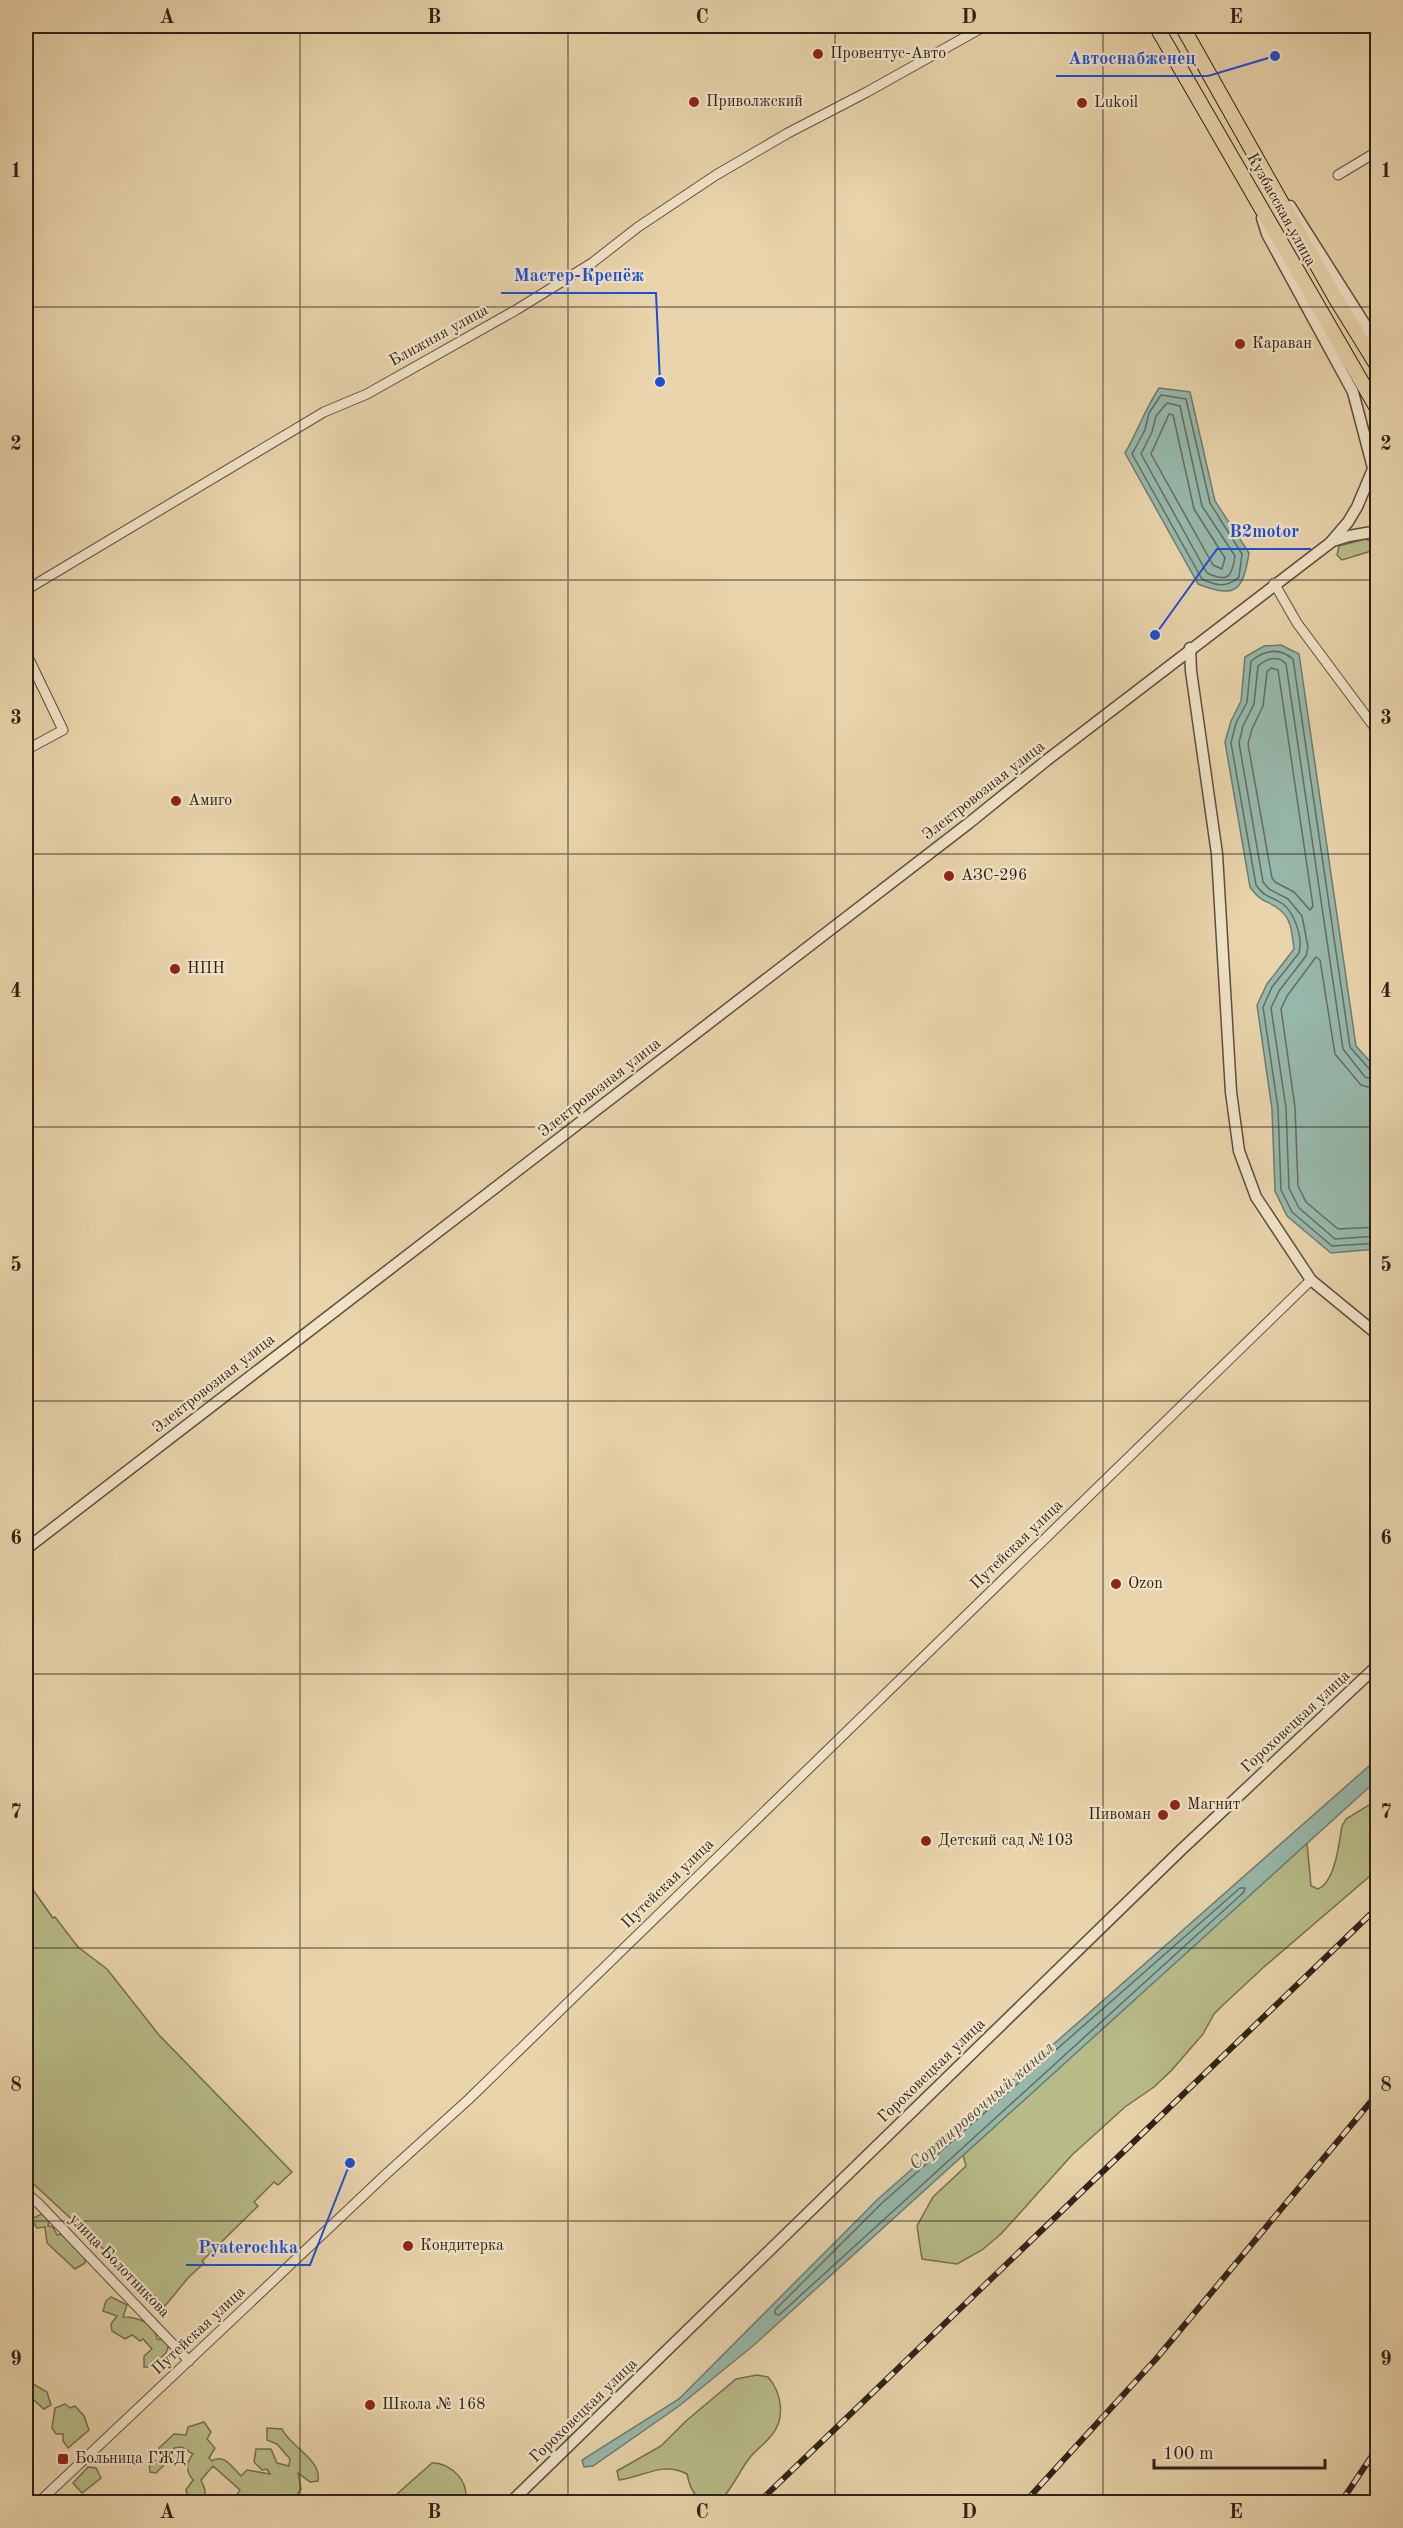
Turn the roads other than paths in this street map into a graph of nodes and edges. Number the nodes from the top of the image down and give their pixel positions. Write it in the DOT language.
graph roads {
  1 [pos="985,26"];
  2 [pos="1156,26"];
  3 [pos="1182,26"];
  4 [pos="1377,152"];
  5 [pos="1338,175"];
  6 [pos="1269,180"];
  7 [pos="1250,187"];
  8 [pos="1377,345"];
  9 [pos="1377,367"];
  10 [pos="1377,410"];
  11 [pos="1377,457"];
  12 [pos="1372,470"];
  13 [pos="1377,487"];
  14 [pos="1377,531"];
  15 [pos="1330,543"];
  16 [pos="1274,583"];
  17 [pos="26,590"];
  18 [pos="1190,648"];
  19 [pos="26,653"];
  20 [pos="1377,732"];
  21 [pos="26,750"];
  22 [pos="1311,1280"];
  23 [pos="1377,1335"];
  24 [pos="26,1549"];
  25 [pos="1377,1665"];
  26 [pos="26,2193"];
  27 [pos="189,2361"];
  28 [pos="39,2502"];
  29 [pos="511,2502"];
  1 -- 17 [label="street, Ближняя улица"];
  2 -- 7 [label="main road, Кузбасская улица"];
  3 -- 6 [label="main road, Кузбасская улица"];
  4 -- 5 [label="street"];
  6 -- 8 [label="street"];
  6 -- 9 [label="main road, Кузбасская улица"];
  7 -- 10 [label="main road, Кузбасская улица"];
  7 -- 12 [label="street"];
  11 -- 12 [label="street"];
  12 -- 13 [label="street"];
  12 -- 15 [label="street"];
  14 -- 15 [label="street"];
  15 -- 16 [label="street, Электровозная улица"];
  16 -- 18 [label="street, Электровозная улица"];
  16 -- 20 [label="street"];
  18 -- 22 [label="street"];
  18 -- 24 [label="street, Электровозная улица"];
  19 -- 21 [label="street"];
  22 -- 23 [label="street"];
  22 -- 27 [label="street, Путейская улица"];
  25 -- 29 [label="street, Гороховецкая улица"];
  26 -- 27 [label="street, улица Болотникова"];
  27 -- 28 [label="street, Путейская улица"];
}
